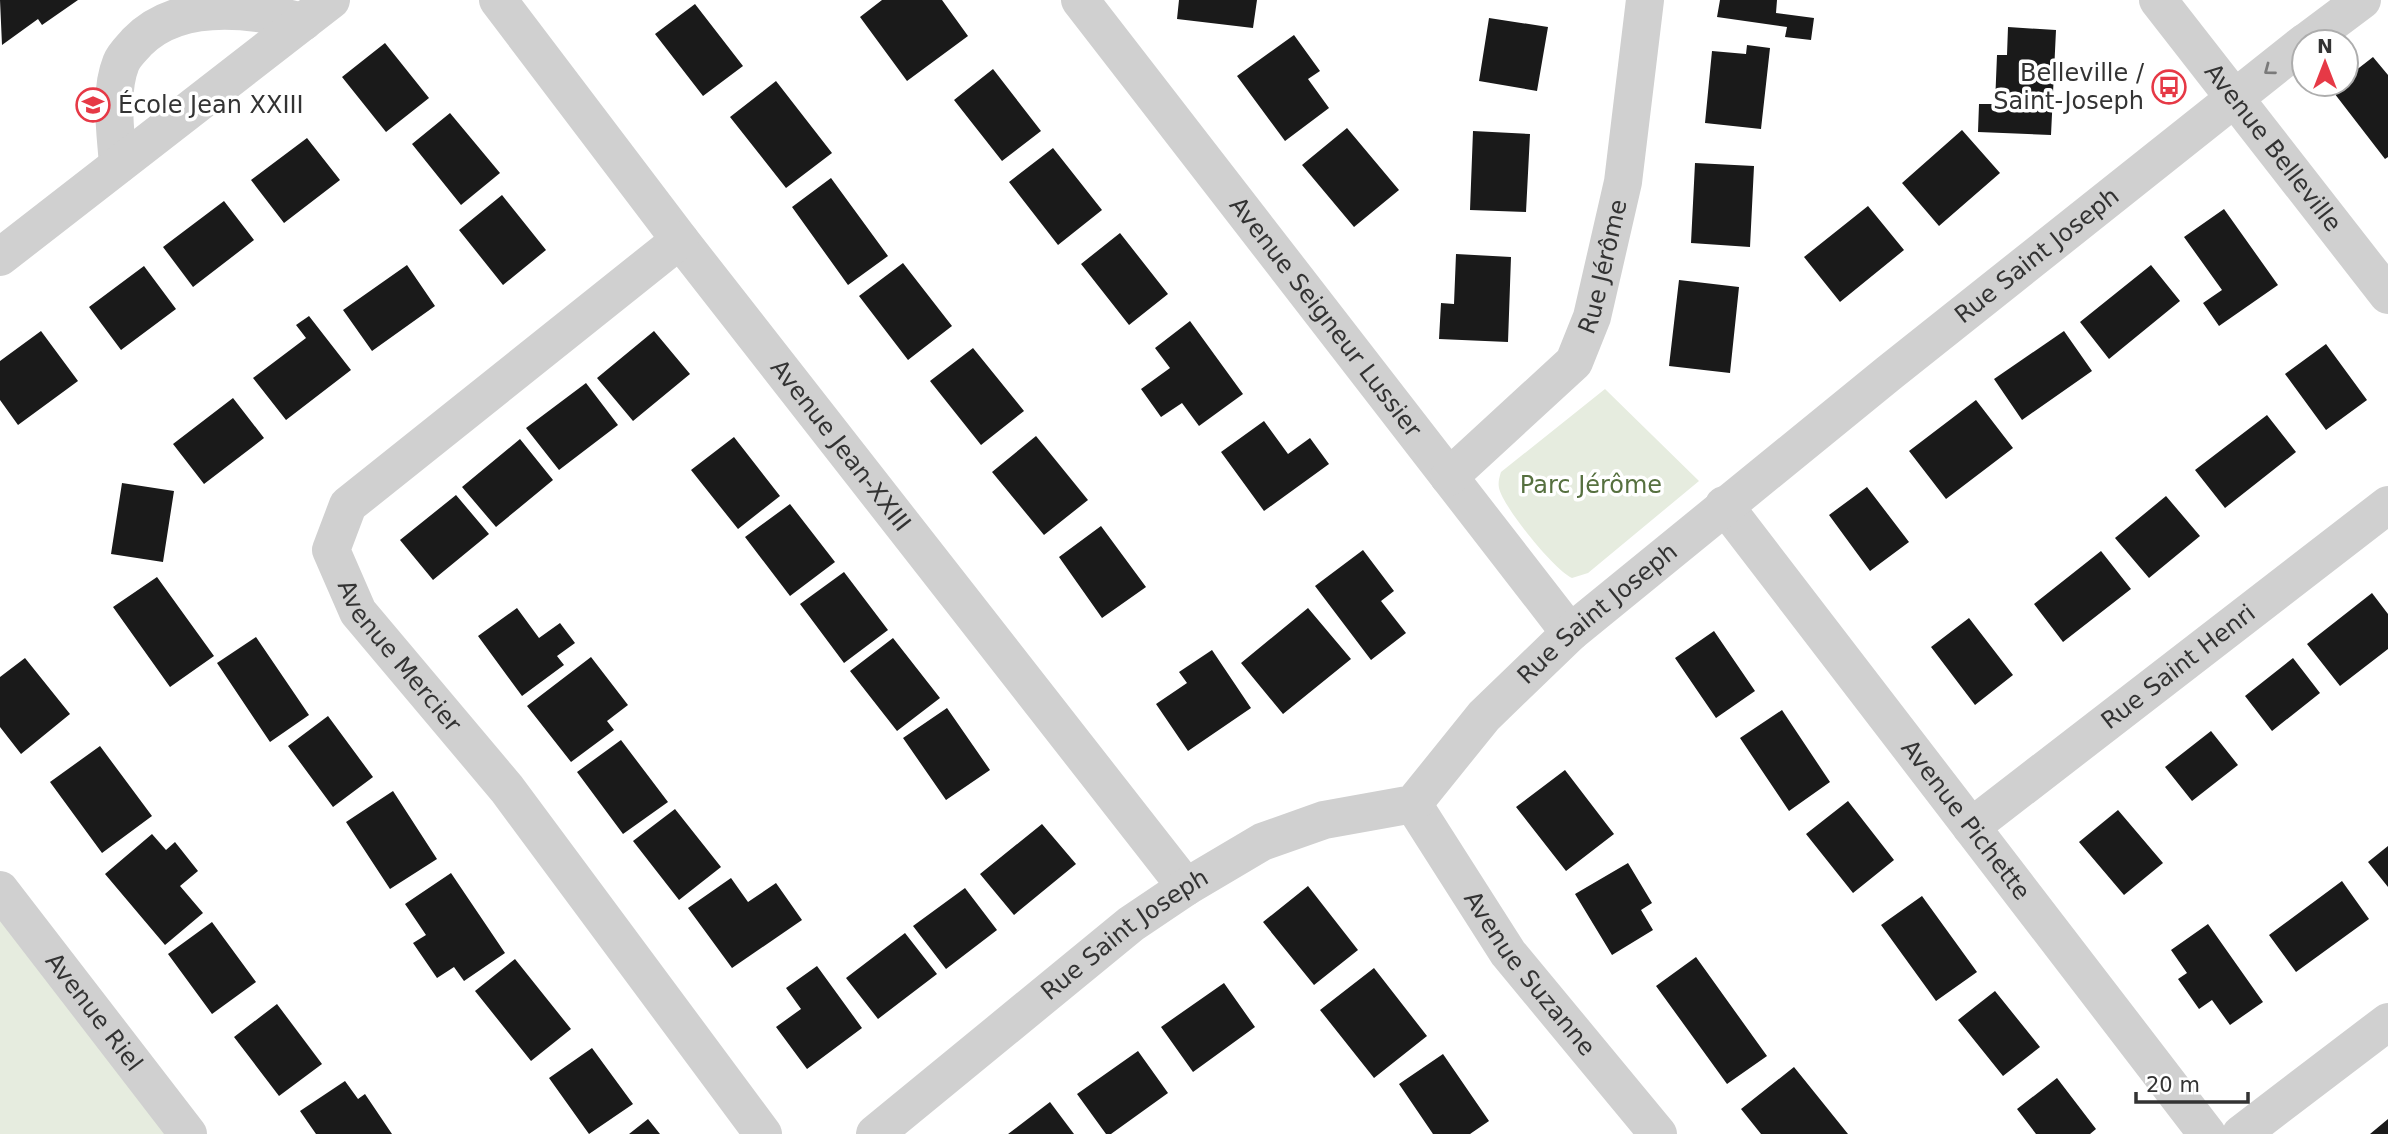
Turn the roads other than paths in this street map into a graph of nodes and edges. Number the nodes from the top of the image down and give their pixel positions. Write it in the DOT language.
graph roads {
  1 [pos="498,0"];
  2 [pos="1080,0"];
  3 [pos="1645,0"];
  4 [pos="2158,0"];
  5 [pos="2362,0"];
  6 [pos="317,11"];
  7 [pos="2325,28"];
  8 [pos="2290,54"];
  9 [pos="2233,97"];
  10 [pos="118,165"];
  11 [pos="680,240"];
  12 [pos="0,257"];
  13 [pos="2388,295"];
  14 [pos="1450,477"];
  15 [pos="1724,505"];
  16 [pos="2388,505"];
  17 [pos="1570,633"];
  18 [pos="1413,804"];
  19 [pos="1971,827"];
  20 [pos="1186,887"];
  21 [pos="0,890"];
  22 [pos="2388,1022"];
  23 [pos="1644,1129"];
  24 [pos="188,1134"];
  25 [pos="763,1134"];
  26 [pos="876,1134"];
  27 [pos="2207,1134"];
  28 [pos="2241,1134"];
  1 -- 11 [label="street, Avenue Jean-XXIII"];
  2 -- 14 [label="street, Avenue Seigneur Lussier"];
  3 -- 14 [label="street, Rue Jérôme"];
  4 -- 9 [label="street, Avenue Belleville"];
  5 -- 7 [label="street, Rue Saint Joseph"];
  6 -- 10 [label="street"];
  6 -- 10 [label="street"];
  8 -- 9 [label="street, Rue Saint Joseph, one-way"];
  9 -- 13 [label="street, Avenue Belleville"];
  9 -- 15 [label="street, Rue Saint Joseph"];
  10 -- 12 [label="street"];
  11 -- 20 [label="street, Avenue Jean-XXIII"];
  11 -- 25 [label="street, Avenue Mercier"];
  14 -- 17 [label="street, Avenue Seigneur Lussier"];
  15 -- 17 [label="street, Rue Saint Joseph"];
  15 -- 19 [label="street, Avenue Pichette"];
  16 -- 19 [label="street, Rue Saint Henri"];
  17 -- 18 [label="street, Rue Saint Joseph"];
  18 -- 20 [label="street, Rue Saint Joseph"];
  18 -- 23 [label="street, Avenue Suzanne"];
  19 -- 27 [label="street, Avenue Pichette"];
  20 -- 26 [label="street, Rue Saint Joseph"];
  21 -- 24 [label="street, Avenue Riel"];
  22 -- 28 [label="street"];
}
